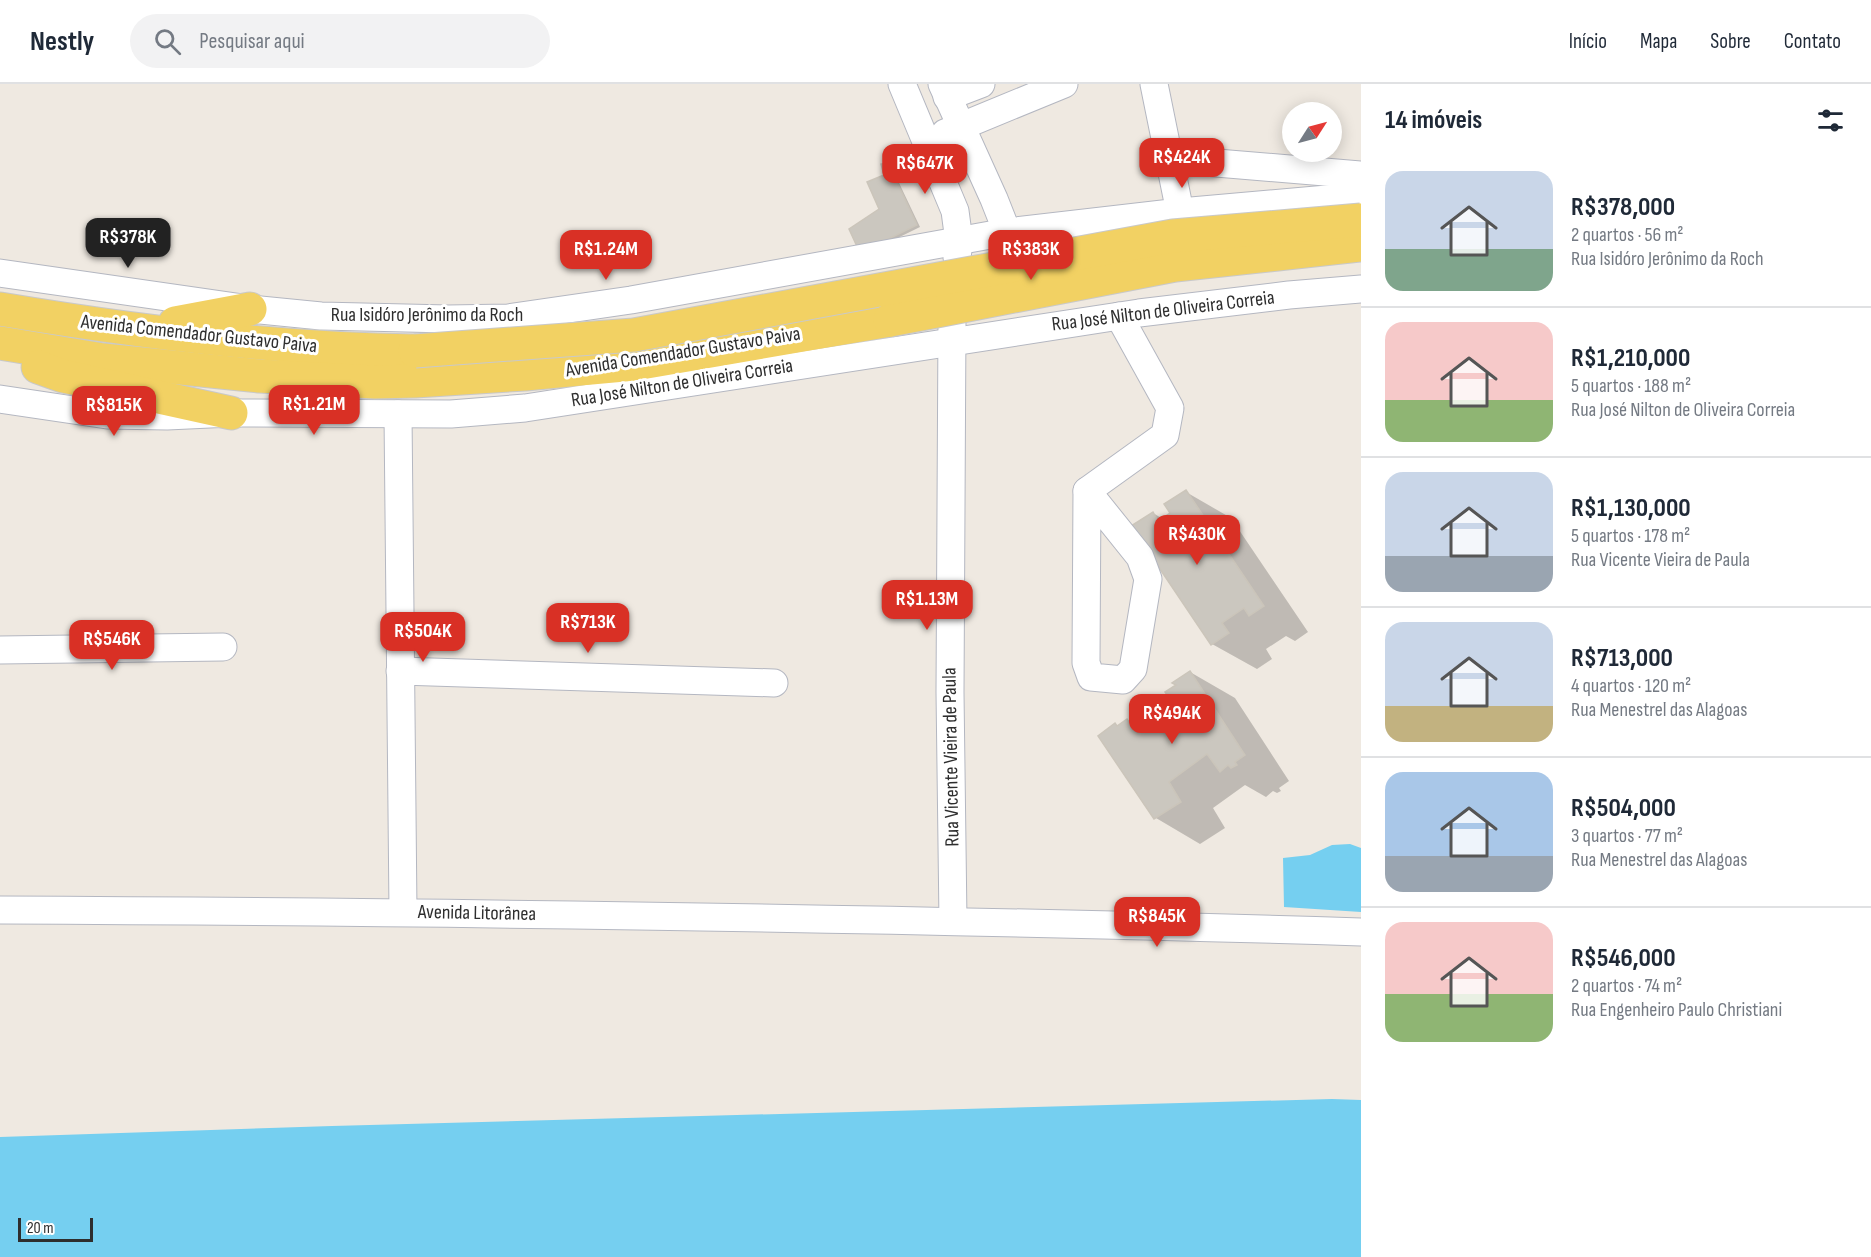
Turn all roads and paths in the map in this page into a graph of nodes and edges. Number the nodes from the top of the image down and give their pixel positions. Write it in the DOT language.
graph roads {
  1 [pos="902,84"];
  2 [pos="981,84"];
  3 [pos="1064,84"];
  4 [pos="1154,84"];
  5 [pos="945,90"];
  6 [pos="961,126"];
  7 [pos="927,141"];
  8 [pos="1169,159"];
  9 [pos="1361,175"];
  10 [pos="1361,196"];
  11 [pos="1180,212"];
  12 [pos="1361,220"];
  13 [pos="1007,232"];
  14 [pos="959,241"];
  15 [pos="1361,245"];
  16 [pos="0,273"];
  17 [pos="1361,289"];
  18 [pos="0,309"];
  19 [pos="250,309"];
  20 [pos="1119,316"];
  21 [pos="126,328"];
  22 [pos="1010,332"];
  23 [pos="951,340"];
  24 [pos="0,344"];
  25 [pos="415,366"];
  26 [pos="0,399"];
  27 [pos="231,413"];
  28 [pos="398,414"];
  29 [pos="1087,491"];
  30 [pos="223,647"];
  31 [pos="0,650"];
  32 [pos="400,671"];
  33 [pos="774,683"];
  34 [pos="0,909"];
  35 [pos="403,912"];
  36 [pos="953,921"];
  37 [pos="1361,932"];
  1 -- 7 [label="street, Rua Vicente Vieira de Paula"];
  2 -- 5 [label="street"];
  3 -- 6 [label="street"];
  4 -- 8 [label="street"];
  5 -- 6 [label="street"];
  6 -- 7 [label="street"];
  6 -- 13 [label="street"];
  7 -- 14 [label="street, Rua Vicente Vieira de Paula"];
  8 -- 9 [label="street"];
  8 -- 11 [label="street"];
  10 -- 11 [label="street"];
  11 -- 13 [label="street"];
  12 -- 25 [label="main road, Avenida Comendador Gustavo Paiva, bridge"];
  13 -- 14 [label="street"];
  13 -- 22 [label="street"];
  14 -- 19 [label="street, Rua Isidóro Jerônimo da Roch"];
  14 -- 23 [label="street, Rua Vicente Vieira de Paula"];
  15 -- 25 [label="main road, Avenida Comendador Gustavo Paiva, bridge"];
  16 -- 19 [label="street, Rua Isidóro Jerônimo da Roch"];
  17 -- 20 [label="street, Rua José Nilton de Oliveira Correia"];
  18 -- 21 [label="main road, Avenida Comendador Gustavo Paiva"];
  19 -- 21 [label="main road"];
  20 -- 22 [label="street, Rua José Nilton de Oliveira Correia"];
  20 -- 29 [label="street"];
  21 -- 25 [label="main road, Avenida Comendador Gustavo Paiva"];
  22 -- 23 [label="street, Rua José Nilton de Oliveira Correia"];
  23 -- 28 [label="street, Rua José Nilton de Oliveira Correia"];
  23 -- 36 [label="street, Rua Vicente Vieira de Paula"];
  24 -- 25 [label="main road, Avenida Comendador Gustavo Paiva"];
  24 -- 27 [label="main road"];
  26 -- 27 [label="street, Rua José Nilton de Oliveira Correia"];
  27 -- 28 [label="street, Rua José Nilton de Oliveira Correia"];
  28 -- 32 [label="street"];
  29 -- 29 [label="street"];
  30 -- 31 [label="street"];
  32 -- 33 [label="street"];
  32 -- 35 [label="street"];
  34 -- 35 [label="street, Avenida Litorânea"];
  35 -- 36 [label="street, Avenida Litorânea"];
  36 -- 37 [label="street, Avenida Litorânea"];
}
